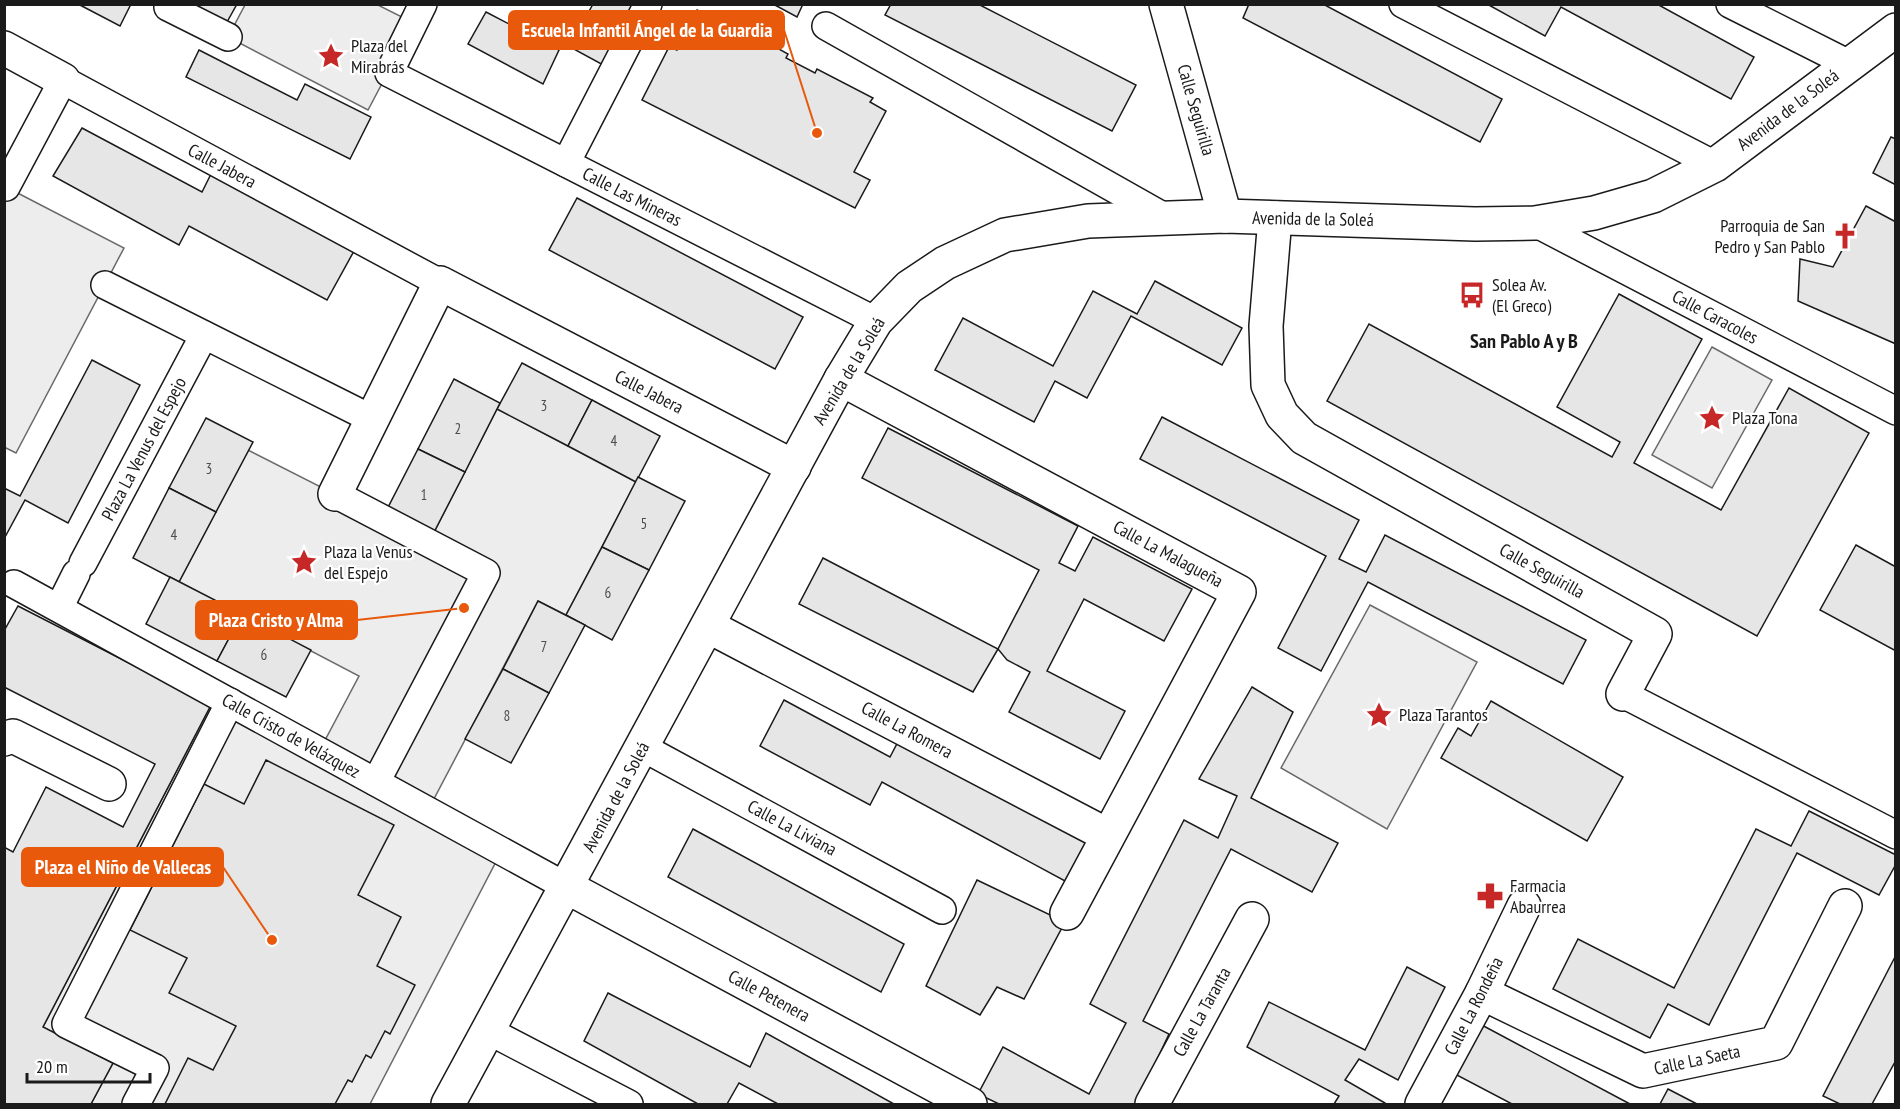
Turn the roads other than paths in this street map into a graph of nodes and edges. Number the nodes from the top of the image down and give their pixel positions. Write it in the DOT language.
graph roads {
  1 [pos="170,4"];
  2 [pos="423,4"];
  3 [pos="648,4"];
  4 [pos="1166,4"];
  5 [pos="1403,4"];
  6 [pos="1730,4"];
  7 [pos="826,26"];
  8 [pos="1896,30"];
  9 [pos="228,37"];
  10 [pos="4,48"];
  11 [pos="1850,64"];
  12 [pos="63,80"];
  13 [pos="566,163"];
  14 [pos="1715,165"];
  15 [pos="6,187"];
  16 [pos="1225,216"];
  17 [pos="1275,218"];
  18 [pos="1168,219"];
  19 [pos="1535,223"];
  20 [pos="440,283"];
  21 [pos="105,285"];
  22 [pos="876,321"];
  23 [pos="204,335"];
  24 [pos="841,379"];
  25 [pos="1896,411"];
  26 [pos="372,419"];
  27 [pos="794,467"];
  28 [pos="335,494"];
  29 [pos="14,584"];
  30 [pos="59,608"];
  31 [pos="708,626"];
  32 [pos="1623,694"];
  33 [pos="230,702"];
  34 [pos="4,739"];
  35 [pos="642,747"];
  36 [pos="376,782"];
  37 [pos="109,784"];
  38 [pos="1107,835"];
  39 [pos="1896,835"];
  40 [pos="567,887"];
  41 [pos="1524,906"];
  42 [pos="1845,906"];
  43 [pos="942,910"];
  44 [pos="1067,913"];
  45 [pos="1252,919"];
  46 [pos="1482,993"];
  47 [pos="489,1031"];
  48 [pos="136,1104"];
  49 [pos="448,1104"];
  50 [pos="629,1104"];
  51 [pos="970,1104"];
  52 [pos="1152,1104"];
  53 [pos="1425,1104"];
  1 -- 9 [label="street"];
  2 -- 13 [label="street, Calle Las Mineras"];
  3 -- 13 [label="street"];
  4 -- 16 [label="street, Calle Seguirilla"];
  5 -- 14 [label="street"];
  6 -- 11 [label="street"];
  7 -- 18 [label="street"];
  8 -- 11 [label="street, Avenida de la Soleá"];
  10 -- 12 [label="street, Calle Jabera"];
  11 -- 14 [label="street, Avenida de la Soleá"];
  12 -- 15 [label="street"];
  12 -- 20 [label="street, Calle Jabera"];
  13 -- 22 [label="street, Calle Las Mineras"];
  14 -- 19 [label="street, Avenida de la Soleá"];
  16 -- 17 [label="street, Avenida de la Soleá"];
  16 -- 18 [label="street, Avenida de la Soleá"];
  17 -- 19 [label="street, Avenida de la Soleá"];
  17 -- 32 [label="street, Calle Seguirilla"];
  18 -- 22 [label="street, Avenida de la Soleá"];
  19 -- 25 [label="street, Calle Caracoles"];
  20 -- 26 [label="street"];
  20 -- 27 [label="street, Calle Jabera"];
  21 -- 23 [label="street"];
  22 -- 24 [label="street, Avenida de la Soleá"];
  23 -- 26 [label="street"];
  23 -- 30 [label="street, Plaza La Venus del Espejo"];
  24 -- 27 [label="street, Avenida de la Soleá"];
  24 -- 38 [label="street, Calle La Malagueña"];
  26 -- 28 [label="street"];
  27 -- 31 [label="street, Avenida de la Soleá"];
  28 -- 36 [label="street"];
  29 -- 30 [label="street, Calle Cristo de Velázquez"];
  30 -- 33 [label="street, Calle Cristo de Velázquez"];
  31 -- 35 [label="street, Avenida de la Soleá"];
  31 -- 38 [label="street, Calle La Romera"];
  32 -- 39 [label="street, Calle Seguirilla"];
  33 -- 36 [label="street, Calle Cristo de Velázquez"];
  33 -- 48 [label="street"];
  34 -- 37 [label="street"];
  35 -- 40 [label="street, Avenida de la Soleá"];
  35 -- 43 [label="street, Calle La Liviana"];
  36 -- 40 [label="street, Calle Cristo de Velázquez"];
  38 -- 44 [label="street, Calle La Malagueña"];
  40 -- 47 [label="street, Avenida de la Soleá"];
  40 -- 51 [label="street, Calle Petenera"];
  41 -- 46 [label="street, Calle La Rondeña"];
  42 -- 46 [label="street, Calle La Saeta"];
  45 -- 52 [label="street, Calle La Taranta"];
  46 -- 53 [label="street, Calle La Rondeña"];
  47 -- 49 [label="street, Avenida de la Soleá"];
  47 -- 50 [label="street"];
}
